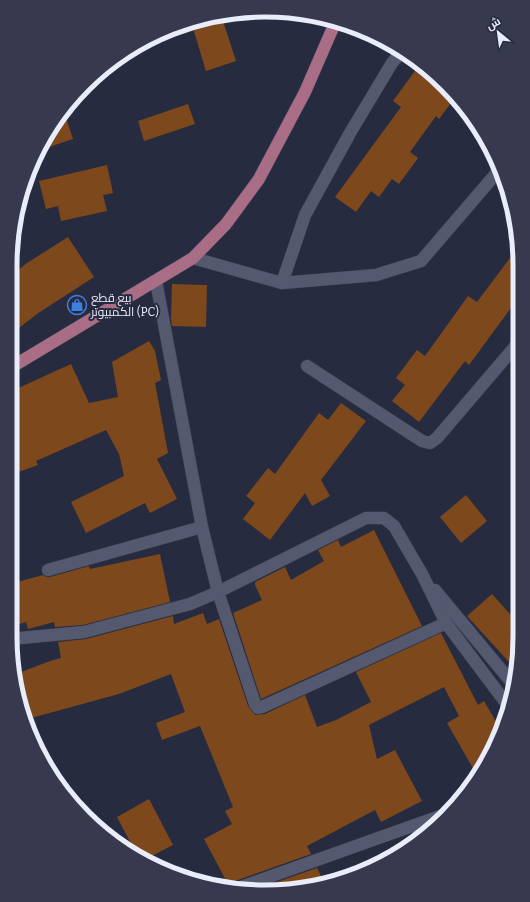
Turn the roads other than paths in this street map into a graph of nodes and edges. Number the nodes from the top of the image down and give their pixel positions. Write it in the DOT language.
graph roads {
  1 [pos="334,26"];
  2 [pos="398,56"];
  3 [pos="496,174"];
  4 [pos="193,258"];
  5 [pos="156,281"];
  6 [pos="282,283"];
  7 [pos="513,349"];
  8 [pos="17,364"];
  9 [pos="307,366"];
  10 [pos="202,527"];
  11 [pos="48,570"];
  12 [pos="422,574"];
  13 [pos="218,592"];
  14 [pos="446,623"];
  15 [pos="17,638"];
  16 [pos="509,679"];
  17 [pos="505,701"];
  18 [pos="435,817"];
  19 [pos="249,884"];
  1 -- 4 [label="main road"];
  2 -- 6 [label="street"];
  3 -- 6 [label="street"];
  4 -- 5 [label="main road"];
  4 -- 6 [label="street"];
  5 -- 8 [label="main road"];
  5 -- 10 [label="street"];
  7 -- 9 [label="street"];
  10 -- 11 [label="street"];
  10 -- 13 [label="street"];
  12 -- 13 [label="street"];
  12 -- 14 [label="street"];
  12 -- 16 [label="street"];
  13 -- 14 [label="street"];
  13 -- 15 [label="street"];
  14 -- 17 [label="street"];
  18 -- 19 [label="street"];
}
